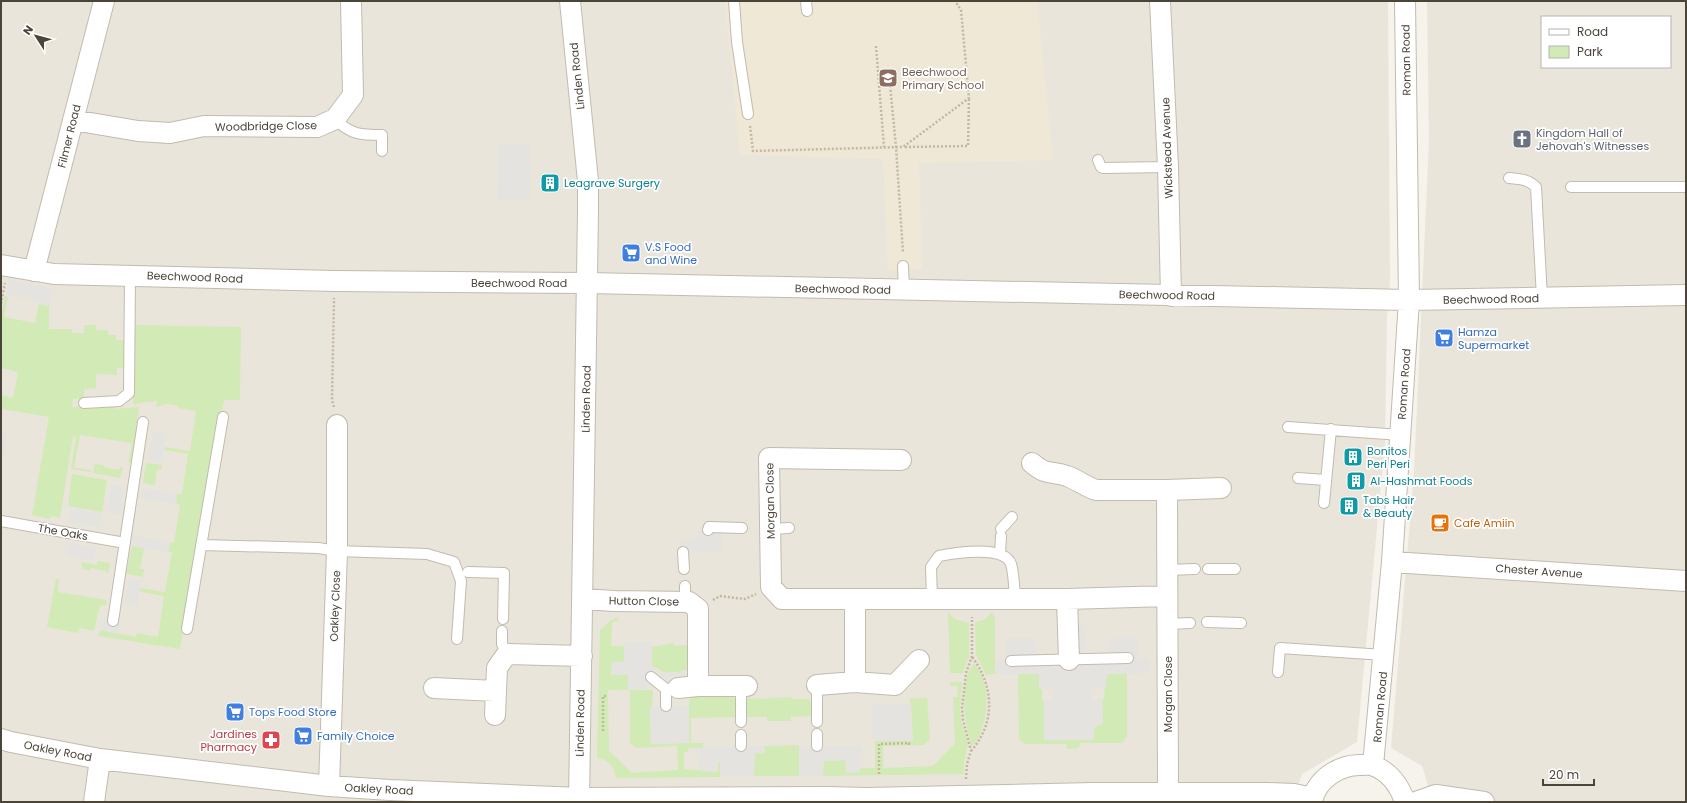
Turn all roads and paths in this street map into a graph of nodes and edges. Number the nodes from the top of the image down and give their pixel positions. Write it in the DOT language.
graph roads {
  1 [pos="104,1"];
  2 [pos="351,1"];
  3 [pos="570,1"];
  4 [pos="734,1"];
  5 [pos="955,1"];
  6 [pos="1160,1"];
  7 [pos="1405,1"];
  8 [pos="876,46"];
  9 [pos="889,74"];
  10 [pos="969,98"];
  11 [pos="748,114"];
  12 [pos="335,119"];
  13 [pos="73,120"];
  14 [pos="884,147"];
  15 [pos="896,147"];
  16 [pos="903,147"];
  17 [pos="382,151"];
  18 [pos="1098,160"];
  19 [pos="1168,167"];
  20 [pos="1509,178"];
  21 [pos="1571,187"];
  22 [pos="1686,187"];
  23 [pos="1,265"];
  24 [pos="903,266"];
  25 [pos="34,272"];
  26 [pos="130,276"];
  27 [pos="334,281"];
  28 [pos="587,283"];
  29 [pos="904,290"];
  30 [pos="1686,295"];
  31 [pos="1171,296"];
  32 [pos="1542,298"];
  33 [pos="1409,300"];
  34 [pos="84,403"];
  35 [pos="223,417"];
  36 [pos="143,422"];
  37 [pos="337,425"];
  38 [pos="1288,427"];
  39 [pos="1331,429"];
  40 [pos="1401,435"];
  41 [pos="901,460"];
  42 [pos="1032,463"];
  43 [pos="1298,478"];
  44 [pos="1326,480"];
  45 [pos="1221,488"];
  46 [pos="1167,490"];
  47 [pos="1324,503"];
  48 [pos="1012,517"];
  49 [pos="1,521"];
  50 [pos="742,528"];
  51 [pos="708,530"];
  52 [pos="125,543"];
  53 [pos="201,545"];
  54 [pos="337,551"];
  55 [pos="684,552"];
  56 [pos="1000,554"];
  57 [pos="1392,562"];
  58 [pos="684,568"];
  59 [pos="1195,569"];
  60 [pos="1208,569"];
  61 [pos="1235,569"];
  62 [pos="1167,570"];
  63 [pos="468,572"];
  64 [pos="1686,581"];
  65 [pos="771,587"];
  66 [pos="1167,596"];
  67 [pos="971,598"];
  68 [pos="1015,598"];
  69 [pos="582,599"];
  70 [pos="689,599"];
  71 [pos="932,599"];
  72 [pos="1067,599"];
  73 [pos="855,600"];
  74 [pos="503,619"];
  75 [pos="113,621"];
  76 [pos="1207,622"];
  77 [pos="1190,623"];
  78 [pos="1241,623"];
  79 [pos="1167,624"];
  80 [pos="187,629"];
  81 [pos="502,631"];
  82 [pos="457,639"];
  83 [pos="507,654"];
  84 [pos="1384,655"];
  85 [pos="582,656"];
  86 [pos="972,656"];
  87 [pos="1128,658"];
  88 [pos="919,660"];
  89 [pos="1069,660"];
  90 [pos="1011,661"];
  91 [pos="1278,672"];
  92 [pos="651,677"];
  93 [pos="855,682"];
  94 [pos="817,684"];
  95 [pos="698,686"];
  96 [pos="744,686"];
  97 [pos="434,688"];
  98 [pos="672,689"];
  99 [pos="496,690"];
  100 [pos="608,696"];
  101 [pos="666,706"];
  102 [pos="496,716"];
  103 [pos="741,722"];
  104 [pos="817,722"];
  105 [pos="603,732"];
  106 [pos="817,734"];
  107 [pos="741,735"];
  108 [pos="1,739"];
  109 [pos="909,745"];
  110 [pos="741,746"];
  111 [pos="817,746"];
  112 [pos="971,751"];
  113 [pos="100,760"];
  114 [pos="1373,765"];
  115 [pos="879,774"];
  116 [pos="329,786"];
  117 [pos="1168,792"];
  118 [pos="964,795"];
  119 [pos="394,796"];
  120 [pos="579,800"];
  121 [pos="867,800"];
  122 [pos="1313,800"];
  123 [pos="94,802"];
  124 [pos="1405,802"];
  125 [pos="1416,802"];
  126 [pos="1484,802"];
  1 -- 13 [label="street, Filmer Road"];
  2 -- 12 [label="street"];
  3 -- 28 [label="street, Linden Road"];
  4 -- 11 [label="lane"];
  5 -- 10 [label="path"];
  6 -- 19 [label="street, Wickstead Avenue"];
  7 -- 33 [label="street, Roman Road"];
  8 -- 14 [label="path"];
  9 -- 15 [label="path"];
  10 -- 16 [label="path"];
  10 -- 16 [label="path"];
  11 -- 14 [label="path"];
  12 -- 13 [label="street, Woodbridge Close"];
  12 -- 17 [label="lane"];
  13 -- 25 [label="street, Filmer Road"];
  14 -- 15 [label="path"];
  15 -- 16 [label="path"];
  15 -- 24 [label="path"];
  18 -- 19 [label="lane"];
  19 -- 31 [label="street, Wickstead Avenue"];
  20 -- 32 [label="lane"];
  21 -- 22 [label="lane"];
  23 -- 25 [label="street, Beechwood Road"];
  24 -- 29 [label="lane"];
  25 -- 26 [label="street, Beechwood Road"];
  26 -- 27 [label="street, Beechwood Road"];
  26 -- 34 [label="lane"];
  27 -- 28 [label="street, Beechwood Road"];
  27 -- 37 [label="path"];
  28 -- 29 [label="street, Beechwood Road"];
  28 -- 69 [label="street, Linden Road"];
  29 -- 31 [label="street, Beechwood Road"];
  30 -- 32 [label="street, Beechwood Road"];
  31 -- 33 [label="street, Beechwood Road"];
  32 -- 33 [label="street, Beechwood Road"];
  33 -- 40 [label="street, Roman Road"];
  35 -- 53 [label="lane"];
  36 -- 52 [label="lane"];
  37 -- 54 [label="street, Oakley Close"];
  38 -- 39 [label="lane"];
  39 -- 40 [label="lane"];
  39 -- 44 [label="lane"];
  40 -- 57 [label="street, Roman Road"];
  41 -- 65 [label="street, Morgan Close"];
  42 -- 46 [label="street"];
  43 -- 44 [label="lane"];
  44 -- 47 [label="lane"];
  45 -- 46 [label="street"];
  46 -- 62 [label="street, Morgan Close"];
  48 -- 56 [label="lane"];
  49 -- 52 [label="lane, The Oaks"];
  50 -- 51 [label="lane"];
  52 -- 75 [label="lane"];
  53 -- 54 [label="lane"];
  53 -- 80 [label="lane"];
  54 -- 82 [label="lane"];
  54 -- 116 [label="street, Oakley Close"];
  55 -- 58 [label="lane"];
  56 -- 68 [label="lane"];
  56 -- 71 [label="lane"];
  57 -- 64 [label="street, Chester Avenue"];
  57 -- 84 [label="street, Roman Road"];
  59 -- 62 [label="lane"];
  60 -- 61 [label="lane"];
  62 -- 66 [label="street, Morgan Close"];
  63 -- 74 [label="lane"];
  65 -- 70 [label="path"];
  65 -- 73 [label="street"];
  66 -- 72 [label="street"];
  66 -- 79 [label="street, Morgan Close"];
  67 -- 68 [label="street"];
  67 -- 71 [label="street"];
  67 -- 86 [label="path"];
  68 -- 72 [label="street"];
  69 -- 70 [label="street, Hutton Close"];
  69 -- 85 [label="street, Linden Road"];
  70 -- 95 [label="street"];
  71 -- 73 [label="street"];
  72 -- 89 [label="street"];
  73 -- 93 [label="street"];
  76 -- 78 [label="lane"];
  77 -- 79 [label="lane"];
  79 -- 117 [label="street, Morgan Close"];
  81 -- 83 [label="lane"];
  83 -- 85 [label="street"];
  83 -- 99 [label="street"];
  84 -- 91 [label="lane"];
  84 -- 114 [label="street, Roman Road"];
  85 -- 120 [label="street, Linden Road"];
  86 -- 112 [label="path"];
  86 -- 112 [label="path"];
  87 -- 89 [label="lane"];
  88 -- 93 [label="street"];
  89 -- 90 [label="lane"];
  92 -- 98 [label="lane"];
  93 -- 94 [label="street"];
  94 -- 104 [label="lane"];
  95 -- 96 [label="street"];
  95 -- 98 [label="street"];
  96 -- 103 [label="lane"];
  97 -- 99 [label="street"];
  98 -- 101 [label="lane"];
  99 -- 102 [label="street"];
  100 -- 105 [label="path"];
  106 -- 111 [label="lane"];
  107 -- 110 [label="lane"];
  108 -- 113 [label="street, Oakley Road"];
  109 -- 115 [label="path"];
  112 -- 118 [label="path"];
  113 -- 116 [label="street, Oakley Road"];
  113 -- 123 [label="street"];
  114 -- 122 [label="street, Oakley Road"];
  114 -- 124 [label="street"];
  116 -- 119 [label="street, Oakley Road"];
  117 -- 118 [label="street, Oakley Road"];
  117 -- 122 [label="street, Oakley Road"];
  118 -- 121 [label="street, Oakley Road"];
  119 -- 120 [label="street, Oakley Road"];
  120 -- 121 [label="street, Oakley Road"];
  125 -- 126 [label="street"];
}
